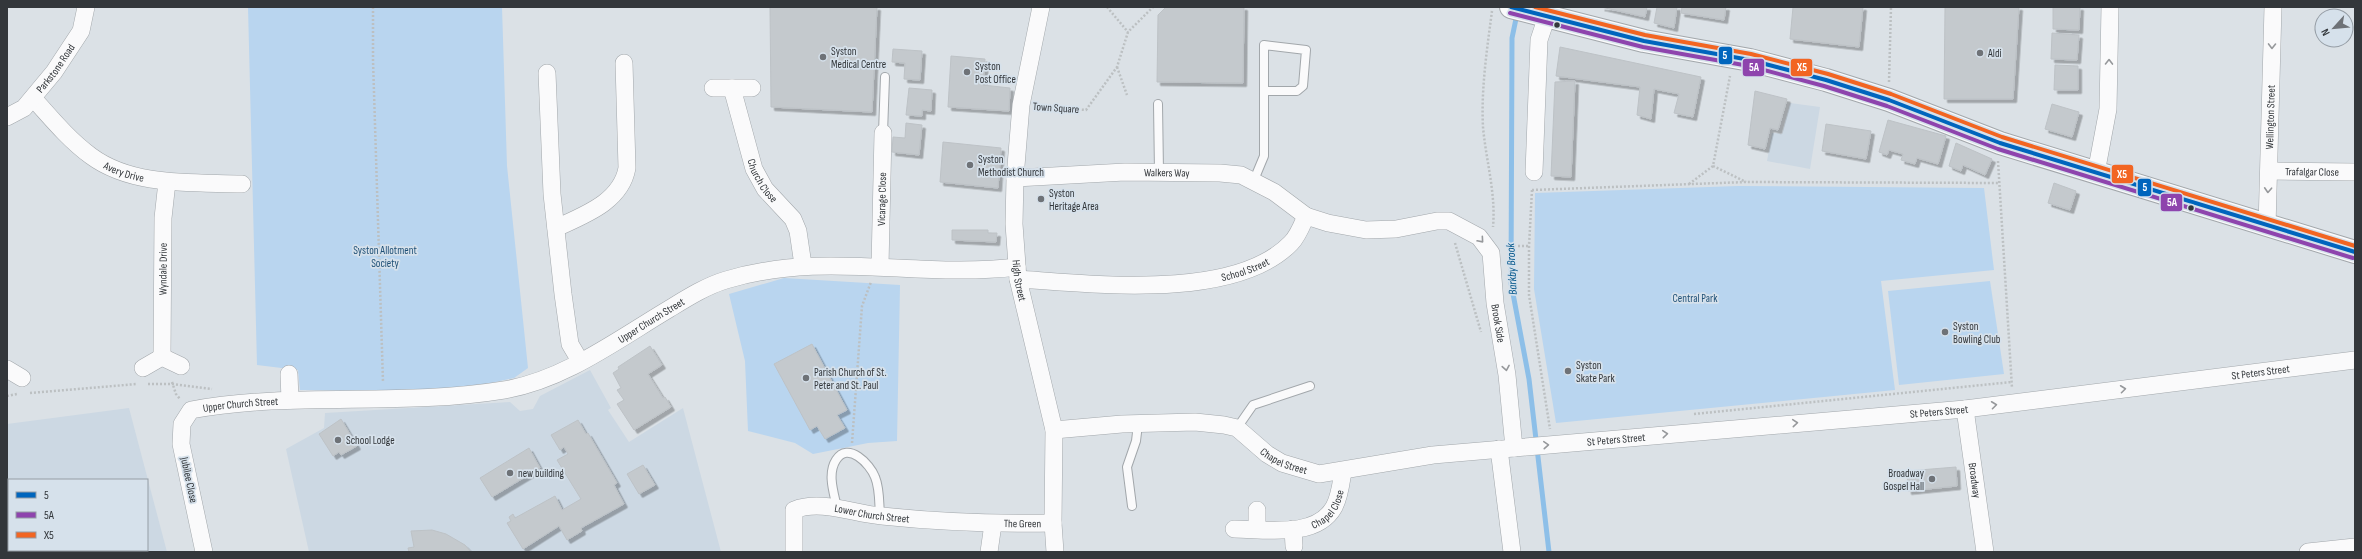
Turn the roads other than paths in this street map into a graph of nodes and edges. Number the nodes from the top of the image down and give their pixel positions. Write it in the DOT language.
graph roads {
  1 [pos="86,7"];
  2 [pos="1041,7"];
  3 [pos="1512,7"];
  4 [pos="2110,7"];
  5 [pos="2273,7"];
  6 [pos="1541,15"];
  7 [pos="624,63"];
  8 [pos="546,73"];
  9 [pos="886,77"];
  10 [pos="713,88"];
  11 [pos="732,88"];
  12 [pos="752,88"];
  13 [pos="1264,91"];
  14 [pos="33,98"];
  15 [pos="1158,104"];
  16 [pos="7,117"];
  17 [pos="883,133"];
  18 [pos="1534,167"];
  19 [pos="2269,171"];
  20 [pos="1159,172"];
  21 [pos="2355,172"];
  22 [pos="2096,173"];
  23 [pos="1015,178"];
  24 [pos="1254,180"];
  25 [pos="167,182"];
  26 [pos="242,184"];
  27 [pos="1306,216"];
  28 [pos="2267,227"];
  29 [pos="556,228"];
  30 [pos="2355,252"];
  31 [pos="803,265"];
  32 [pos="880,266"];
  33 [pos="1018,273"];
  34 [pos="2355,360"];
  35 [pos="580,361"];
  36 [pos="143,368"];
  37 [pos="7,369"];
  38 [pos="289,374"];
  39 [pos="22,378"];
  40 [pos="1310,386"];
  41 [pos="290,400"];
  42 [pos="1965,408"];
  43 [pos="191,410"];
  44 [pos="1138,424"];
  45 [pos="1237,428"];
  46 [pos="1054,430"];
  47 [pos="1512,448"];
  48 [pos="1344,471"];
  49 [pos="1132,506"];
  50 [pos="837,508"];
  51 [pos="1257,510"];
  52 [pos="880,516"];
  53 [pos="1053,522"];
  54 [pos="993,524"];
  55 [pos="1234,529"];
  56 [pos="1257,529"];
  57 [pos="2355,547"];
  58 [pos="204,552"];
  59 [pos="794,552"];
  60 [pos="989,552"];
  61 [pos="1055,552"];
  62 [pos="1512,552"];
  63 [pos="1985,552"];
  64 [pos="2308,552"];
  1 -- 14 [label="street, Parkstone Road"];
  2 -- 23 [label="street, High Street"];
  3 -- 6 [label="street"];
  22 -- 4 [label="street, one-way"];
  5 -- 19 [label="street, Wellington Street, one-way"];
  6 -- 18 [label="street"];
  6 -- 22 [label="street"];
  7 -- 29 [label="street"];
  8 -- 29 [label="street"];
  9 -- 17 [label="lane"];
  10 -- 11 [label="street"];
  11 -- 12 [label="street"];
  11 -- 31 [label="street, Church Close"];
  13 -- 13 [label="lane"];
  13 -- 24 [label="lane"];
  14 -- 16 [label="street, Parkstone Road"];
  14 -- 25 [label="street, Avery Drive"];
  15 -- 20 [label="lane"];
  17 -- 32 [label="street, Vicarage Close"];
  19 -- 21 [label="street, Trafalgar Close"];
  19 -- 28 [label="street, Wellington Street, one-way"];
  20 -- 23 [label="street, Walkers Way"];
  20 -- 24 [label="street, Walkers Way"];
  22 -- 28 [label="street"];
  23 -- 33 [label="street, High Street"];
  24 -- 27 [label="street, Walkers Way"];
  25 -- 26 [label="street, Avery Drive"];
  25 -- 36 [label="street, Wyndale Drive"];
  27 -- 33 [label="street, School Street"];
  27 -- 47 [label="street, Brook Side, one-way"];
  28 -- 30 [label="street"];
  29 -- 35 [label="street"];
  31 -- 32 [label="street, Upper Church Street"];
  31 -- 35 [label="street, Upper Church Street"];
  32 -- 33 [label="street, Upper Church Street"];
  33 -- 46 [label="street, High Street"];
  42 -- 34 [label="street, St Peters Street, one-way"];
  35 -- 41 [label="street, Upper Church Street"];
  37 -- 39 [label="street"];
  38 -- 41 [label="street, Upper Church Street"];
  40 -- 45 [label="lane"];
  41 -- 43 [label="street, Upper Church Street"];
  47 -- 42 [label="street, St Peters Street, one-way"];
  42 -- 63 [label="street, Broadway"];
  43 -- 58 [label="street, Jubilee Close"];
  44 -- 45 [label="street"];
  44 -- 46 [label="street"];
  44 -- 49 [label="lane"];
  45 -- 48 [label="street, Chapel Street"];
  46 -- 53 [label="street, High Street"];
  47 -- 48 [label="street, Chapel Street"];
  47 -- 62 [label="street, Brook Side"];
  48 -- 56 [label="street, Chapel Close"];
  50 -- 52 [label="street, Lower Church Street"];
  50 -- 52 [label="lane"];
  50 -- 59 [label="street, Lower Church Street"];
  51 -- 56 [label="street"];
  52 -- 54 [label="street, Lower Church Street"];
  53 -- 54 [label="street, The Green"];
  53 -- 61 [label="street, High Street"];
  54 -- 60 [label="street"];
  55 -- 56 [label="street, Chapel Close"];
  57 -- 64 [label="street"];
}
